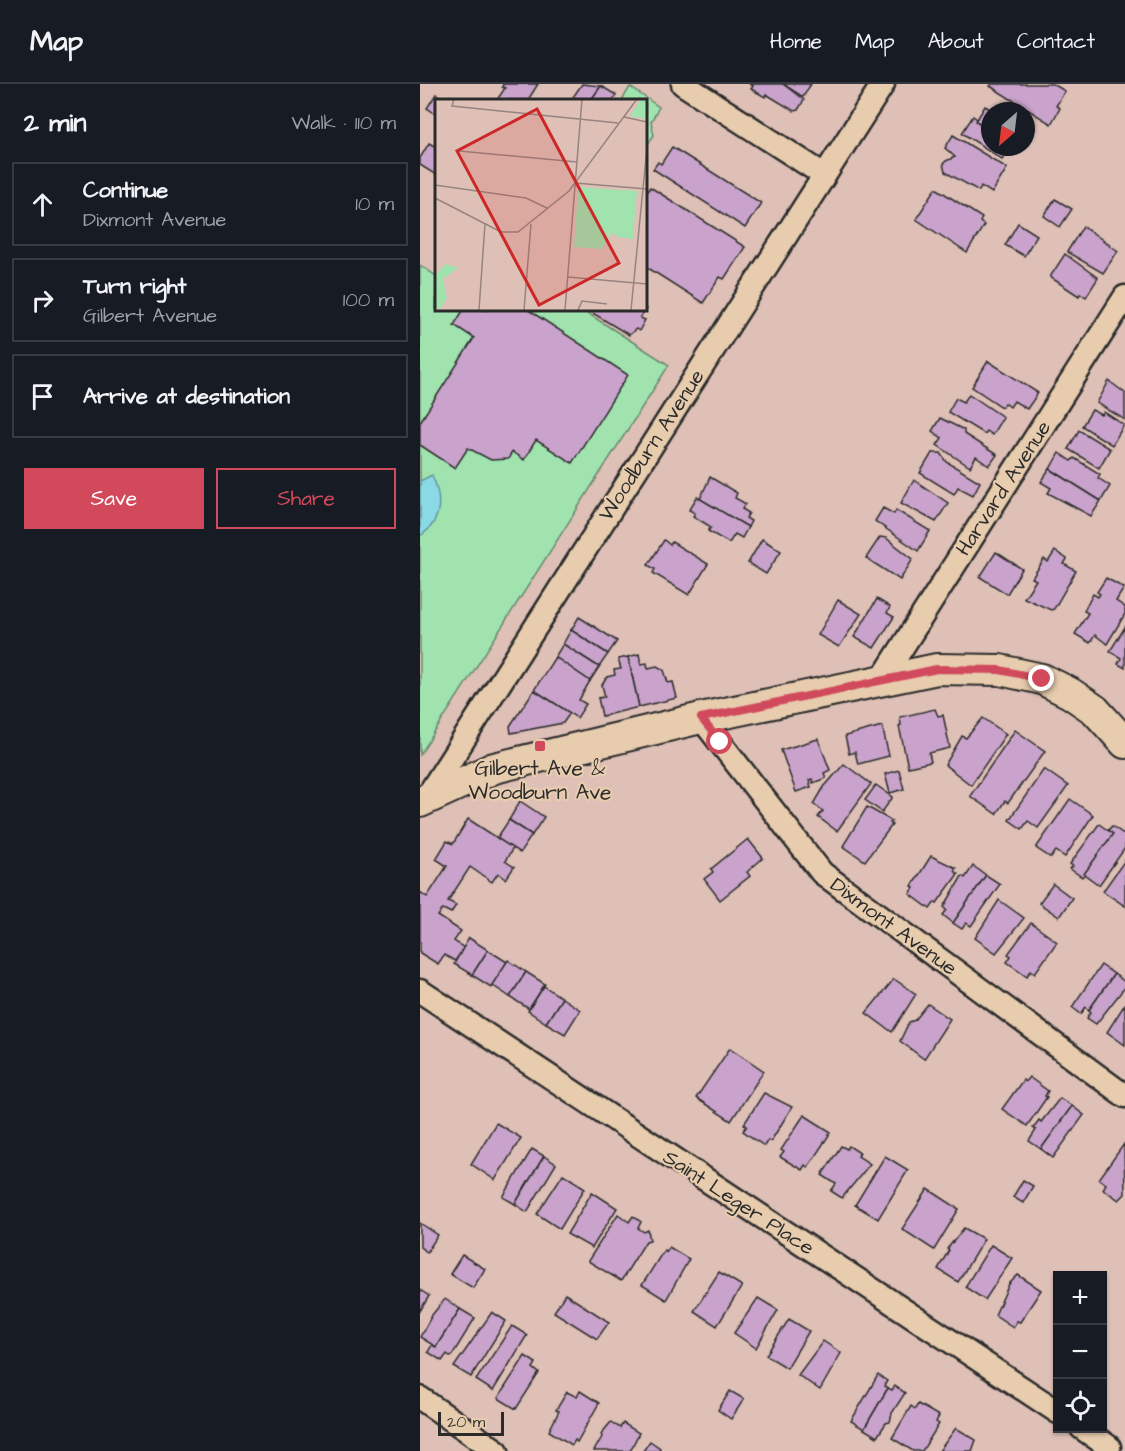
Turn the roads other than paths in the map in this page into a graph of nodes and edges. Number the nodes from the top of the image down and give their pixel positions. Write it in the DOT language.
graph roads {
  1 [pos="683,84"];
  2 [pos="883,84"];
  3 [pos="824,175"];
  4 [pos="1125,297"];
  5 [pos="882,679"];
  6 [pos="701,718"];
  7 [pos="1125,743"];
  8 [pos="421,801"];
  9 [pos="420,991"];
  10 [pos="1125,1096"];
  11 [pos="420,1398"];
  12 [pos="1053,1409"];
  13 [pos="1089,1433"];
  14 [pos="1109,1447"];
  15 [pos="497,1451"];
  1 -- 3 [label="street"];
  2 -- 3 [label="street, Woodburn Avenue"];
  3 -- 8 [label="street, Woodburn Avenue"];
  4 -- 5 [label="street, Harvard Avenue"];
  5 -- 6 [label="main road"];
  5 -- 7 [label="main road"];
  6 -- 8 [label="main road"];
  6 -- 10 [label="street, Dixmont Avenue"];
  9 -- 12 [label="street, Saint Leger Place"];
  11 -- 15 [label="street"];
  13 -- 14 [label="street"];
}
